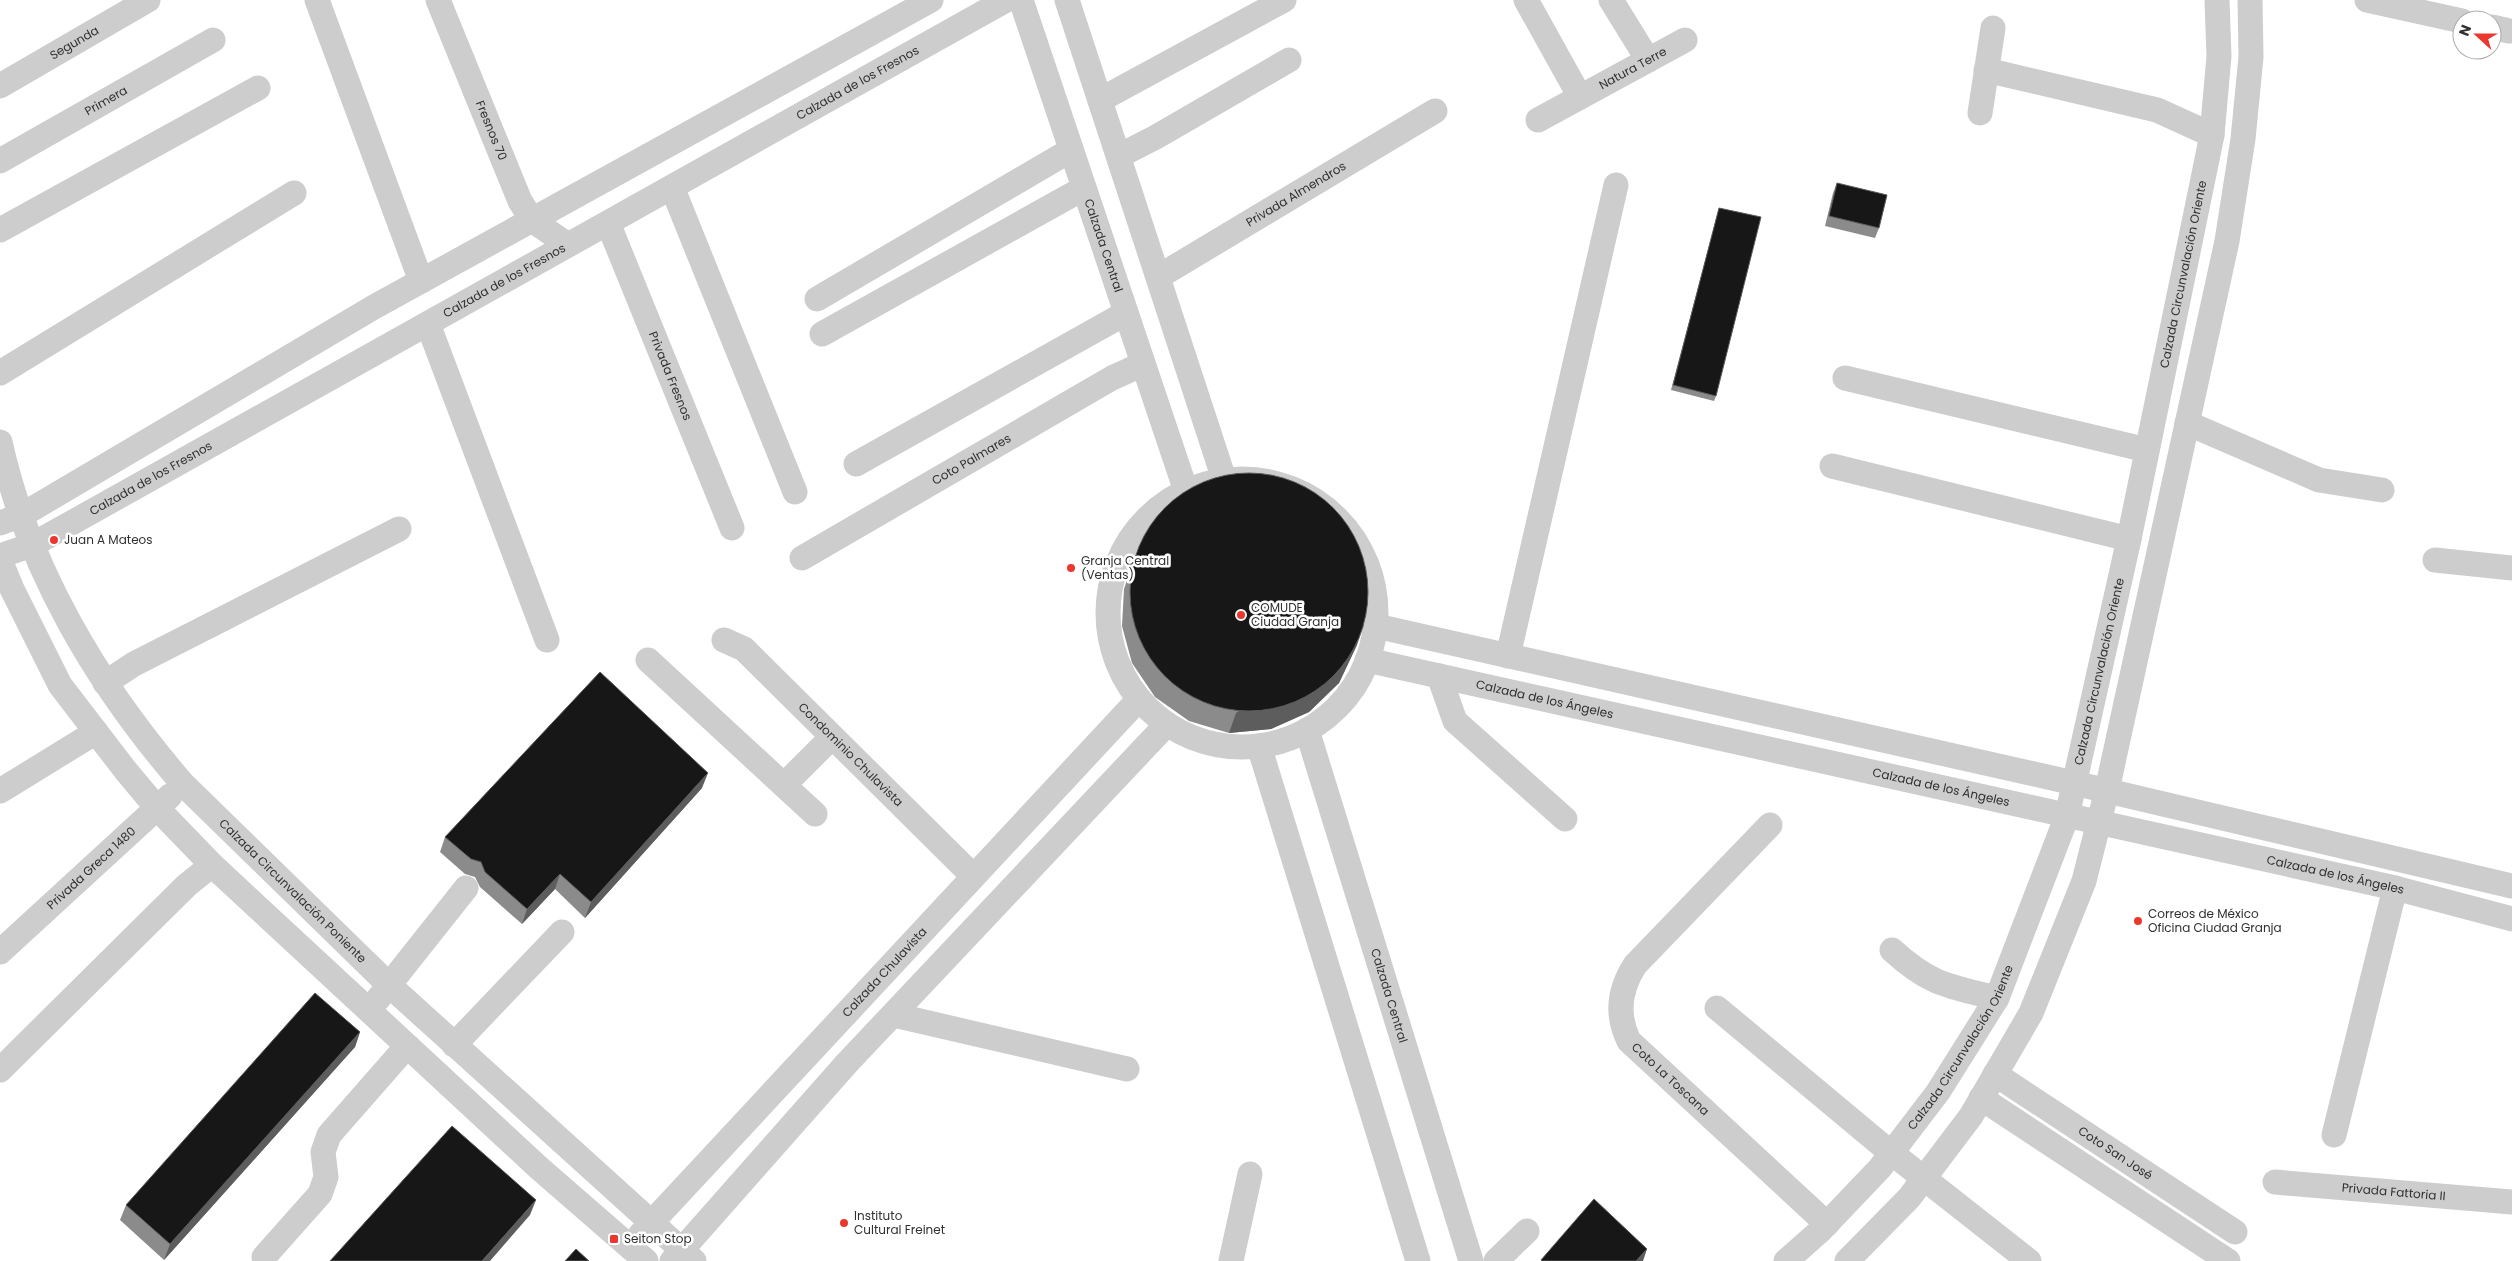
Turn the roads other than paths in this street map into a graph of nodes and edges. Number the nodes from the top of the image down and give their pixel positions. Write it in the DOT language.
graph roads {
  1 [pos="148,0"];
  2 [pos="317,0"];
  3 [pos="438,0"];
  4 [pos="931,0"];
  5 [pos="1006,0"];
  6 [pos="1021,0"];
  7 [pos="1067,0"];
  8 [pos="1284,0"];
  9 [pos="1526,0"];
  10 [pos="1611,0"];
  11 [pos="2217,0"];
  12 [pos="2250,0"];
  13 [pos="2367,0"];
  14 [pos="2452,19"];
  15 [pos="1993,28"];
  16 [pos="213,40"];
  17 [pos="1685,40"];
  18 [pos="1290,60"];
  19 [pos="1648,60"];
  20 [pos="1986,70"];
  21 [pos="0,86"];
  22 [pos="258,88"];
  23 [pos="1580,97"];
  24 [pos="1100,100"];
  25 [pos="1435,111"];
  26 [pos="1980,113"];
  27 [pos="1538,120"];
  28 [pos="2213,123"];
  29 [pos="1071,150"];
  30 [pos="1119,156"];
  31 [pos="0,161"];
  32 [pos="1616,185"];
  33 [pos="672,187"];
  34 [pos="1084,188"];
  35 [pos="294,193"];
  36 [pos="532,220"];
  37 [pos="608,223"];
  38 [pos="0,230"];
  39 [pos="568,245"];
  40 [pos="1158,277"];
  41 [pos="421,281"];
  42 [pos="2182,281"];
  43 [pos="2216,289"];
  44 [pos="817,299"];
  45 [pos="1126,313"];
  46 [pos="428,324"];
  47 [pos="822,334"];
  48 [pos="1143,364"];
  49 [pos="0,373"];
  50 [pos="1845,378"];
  51 [pos="2187,423"];
  52 [pos="0,442"];
  53 [pos="2147,450"];
  54 [pos="856,464"];
  55 [pos="1832,466"];
  56 [pos="1224,479"];
  57 [pos="2382,490"];
  58 [pos="1186,491"];
  59 [pos="795,492"];
  60 [pos="11,519"];
  61 [pos="732,528"];
  62 [pos="399,529"];
  63 [pos="2129,539"];
  64 [pos="32,545"];
  65 [pos="0,556"];
  66 [pos="802,558"];
  67 [pos="0,560"];
  68 [pos="2435,560"];
  69 [pos="2512,568"];
  70 [pos="1376,626"];
  71 [pos="547,640"];
  72 [pos="724,640"];
  73 [pos="1508,656"];
  74 [pos="648,660"];
  75 [pos="1367,660"];
  76 [pos="1440,676"];
  77 [pos="105,683"];
  78 [pos="1139,699"];
  79 [pos="1167,724"];
  80 [pos="1307,730"];
  81 [pos="96,732"];
  82 [pos="832,737"];
  83 [pos="1259,746"];
  84 [pos="2074,783"];
  85 [pos="183,784"];
  86 [pos="784,785"];
  87 [pos="2106,790"];
  88 [pos="0,791"];
  89 [pos="158,808"];
  90 [pos="814,814"];
  91 [pos="2067,816"];
  92 [pos="1565,819"];
  93 [pos="2098,823"];
  94 [pos="1770,824"];
  95 [pos="212,864"];
  96 [pos="974,876"];
  97 [pos="2512,886"];
  98 [pos="466,888"];
  99 [pos="2395,888"];
  100 [pos="2512,919"];
  101 [pos="562,932"];
  102 [pos="1892,950"];
  103 [pos="0,952"];
  104 [pos="389,985"];
  105 [pos="1997,998"];
  106 [pos="1717,1008"];
  107 [pos="369,1010"];
  108 [pos="894,1015"];
  109 [pos="821,1039"];
  110 [pos="454,1045"];
  111 [pos="407,1046"];
  112 [pos="847,1063"];
  113 [pos="1127,1069"];
  114 [pos="0,1070"];
  115 [pos="1995,1074"];
  116 [pos="1981,1098"];
  117 [pos="525,1110"];
  118 [pos="503,1135"];
  119 [pos="2334,1135"];
  120 [pos="1892,1153"];
  121 [pos="1250,1174"];
  122 [pos="1923,1179"];
  123 [pos="2275,1182"];
  124 [pos="2512,1202"];
  125 [pos="652,1223"];
  126 [pos="1827,1224"];
  127 [pos="1527,1231"];
  128 [pos="2235,1232"];
  129 [pos="638,1254"];
  130 [pos="264,1257"];
  131 [pos="683,1258"];
  132 [pos="1231,1261"];
  133 [pos="1418,1261"];
  134 [pos="1471,1261"];
  135 [pos="1496,1261"];
  136 [pos="1786,1261"];
  137 [pos="1846,1261"];
  138 [pos="2029,1261"];
  139 [pos="2228,1261"];
  1 -- 21 [label="street, Segunda"];
  2 -- 41 [label="street"];
  3 -- 36 [label="street, Fresnos 70"];
  4 -- 36 [label="street"];
  5 -- 33 [label="street, Calzada de los Fresnos"];
  6 -- 29 [label="street, Calzada Central"];
  7 -- 24 [label="street"];
  8 -- 24 [label="street"];
  9 -- 23 [label="street"];
  10 -- 19 [label="street"];
  11 -- 28 [label="street, Calzada Circunvalación Oriente"];
  12 -- 43 [label="street"];
  13 -- 14 [label="street"];
  15 -- 20 [label="street"];
  16 -- 31 [label="street, Primera"];
  17 -- 19 [label="street, Natura Terre"];
  18 -- 30 [label="street"];
  19 -- 23 [label="street, Natura Terre"];
  20 -- 26 [label="street"];
  20 -- 28 [label="street"];
  22 -- 38 [label="street"];
  23 -- 27 [label="street, Natura Terre"];
  24 -- 30 [label="street"];
  25 -- 40 [label="street, Privada Almendros"];
  28 -- 42 [label="street, Calzada Circunvalación Oriente"];
  29 -- 34 [label="street, Calzada Central"];
  29 -- 44 [label="street"];
  30 -- 40 [label="street"];
  32 -- 73 [label="street"];
  33 -- 37 [label="street, Calzada de los Fresnos"];
  33 -- 59 [label="street"];
  34 -- 45 [label="street, Calzada Central"];
  34 -- 47 [label="street"];
  35 -- 49 [label="street"];
  36 -- 39 [label="street, Fresnos 70"];
  36 -- 41 [label="street"];
  37 -- 39 [label="street, Calzada de los Fresnos"];
  37 -- 61 [label="street, Privada Fresnos"];
  39 -- 46 [label="street, Calzada de los Fresnos"];
  40 -- 56 [label="street"];
  41 -- 60 [label="street"];
  42 -- 43 [label="street"];
  42 -- 53 [label="street, Calzada Circunvalación Oriente"];
  43 -- 51 [label="street"];
  45 -- 48 [label="street, Calzada Central"];
  45 -- 54 [label="street"];
  46 -- 64 [label="street, Calzada de los Fresnos"];
  46 -- 71 [label="street"];
  48 -- 58 [label="street, Calzada Central"];
  48 -- 66 [label="street, Coto Palmares"];
  50 -- 53 [label="street"];
  51 -- 57 [label="street"];
  51 -- 87 [label="street"];
  52 -- 60 [label="street, Calzada Circunvalación Poniente"];
  53 -- 63 [label="street, Calzada Circunvalación Oriente"];
  55 -- 63 [label="street"];
  56 -- 58 [label="street"];
  56 -- 70 [label="street"];
  58 -- 78 [label="street"];
  60 -- 64 [label="street, Calzada Circunvalación Poniente"];
  62 -- 77 [label="street"];
  63 -- 84 [label="street, Calzada Circunvalación Oriente"];
  64 -- 65 [label="street, Calzada de los Fresnos"];
  64 -- 77 [label="street, Calzada Circunvalación Poniente"];
  67 -- 81 [label="street"];
  68 -- 69 [label="street"];
  70 -- 73 [label="street"];
  70 -- 75 [label="street"];
  72 -- 82 [label="street, Condominio Chulavista"];
  73 -- 84 [label="street"];
  74 -- 86 [label="street"];
  75 -- 76 [label="street, Calzada de los Ángeles"];
  75 -- 80 [label="street"];
  76 -- 91 [label="street, Calzada de los Ángeles"];
  76 -- 92 [label="street"];
  77 -- 85 [label="street, Calzada Circunvalación Poniente"];
  78 -- 79 [label="street"];
  78 -- 96 [label="street, Calzada Chulavista"];
  79 -- 83 [label="street"];
  79 -- 108 [label="street"];
  80 -- 83 [label="street"];
  80 -- 134 [label="street, Calzada Central"];
  81 -- 88 [label="street"];
  81 -- 89 [label="street"];
  82 -- 86 [label="street"];
  82 -- 96 [label="street, Condominio Chulavista"];
  83 -- 133 [label="street"];
  84 -- 87 [label="street"];
  84 -- 91 [label="street, Calzada Circunvalación Oriente"];
  85 -- 89 [label="street, Privada Greca 1480"];
  85 -- 104 [label="street, Calzada Circunvalación Poniente"];
  86 -- 90 [label="street"];
  87 -- 93 [label="street"];
  87 -- 97 [label="street"];
  89 -- 95 [label="street"];
  89 -- 103 [label="street, Privada Greca 1480"];
  91 -- 93 [label="street, Calzada de los Ángeles"];
  91 -- 105 [label="street, Calzada Circunvalación Oriente"];
  93 -- 99 [label="street, Calzada de los Ángeles"];
  93 -- 115 [label="street"];
  94 -- 126 [label="street, Coto La Toscana"];
  95 -- 107 [label="street"];
  95 -- 114 [label="street"];
  96 -- 109 [label="street, Calzada Chulavista"];
  98 -- 104 [label="street"];
  99 -- 100 [label="street, Calzada de los Ángeles"];
  99 -- 119 [label="street"];
  101 -- 110 [label="street"];
  102 -- 105 [label="street"];
  104 -- 107 [label="street"];
  104 -- 110 [label="street, Calzada Circunvalación Poniente"];
  105 -- 120 [label="street, Calzada Circunvalación Oriente"];
  106 -- 120 [label="street"];
  107 -- 111 [label="street"];
  108 -- 112 [label="street"];
  108 -- 113 [label="street"];
  109 -- 112 [label="street"];
  109 -- 125 [label="street, Calzada Chulavista"];
  110 -- 117 [label="street, Calzada Circunvalación Poniente"];
  111 -- 118 [label="street"];
  111 -- 130 [label="street"];
  112 -- 131 [label="street"];
  115 -- 116 [label="street"];
  115 -- 128 [label="street, Coto San José"];
  116 -- 122 [label="street"];
  116 -- 139 [label="street"];
  117 -- 118 [label="street"];
  117 -- 125 [label="street, Calzada Circunvalación Poniente"];
  118 -- 129 [label="street"];
  120 -- 122 [label="street"];
  120 -- 126 [label="street, Calzada Circunvalación Oriente"];
  121 -- 132 [label="street"];
  122 -- 137 [label="street"];
  122 -- 138 [label="street"];
  123 -- 124 [label="street, Privada Fattoria II"];
  125 -- 129 [label="street, Calzada Chulavista"];
  125 -- 131 [label="street, Calzada Circunvalación Poniente"];
  126 -- 136 [label="street, Calzada Circunvalación Oriente"];
  127 -- 135 [label="street"];
}
